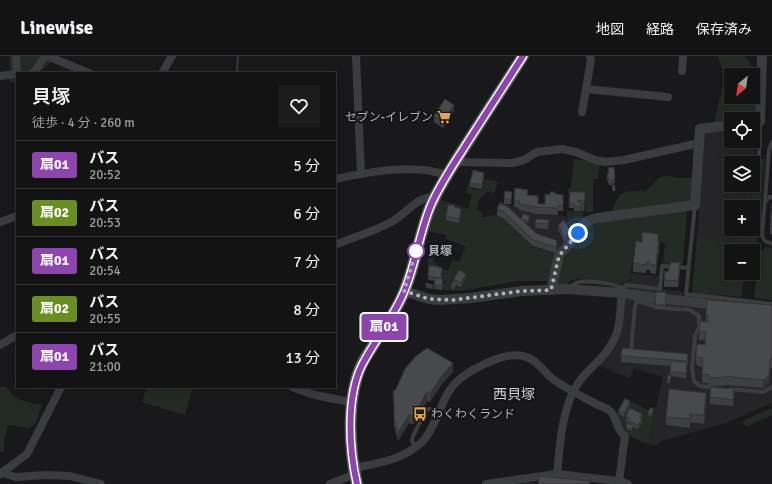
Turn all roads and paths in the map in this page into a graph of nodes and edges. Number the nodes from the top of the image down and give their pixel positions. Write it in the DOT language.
graph roads {
  1 [pos="16,56"];
  2 [pos="46,56"];
  3 [pos="172,56"];
  4 [pos="356,56"];
  5 [pos="523,56"];
  6 [pos="590,56"];
  7 [pos="683,56"];
  8 [pos="762,56"];
  9 [pos="17,72"];
  10 [pos="35,72"];
  11 [pos="86,72"];
  12 [pos="163,72"];
  13 [pos="682,72"];
  14 [pos="16,74"];
  15 [pos="0,76"];
  16 [pos="586,89"];
  17 [pos="668,97"];
  18 [pos="582,112"];
  19 [pos="758,112"];
  20 [pos="724,126"];
  21 [pos="772,142"];
  22 [pos="699,143"];
  23 [pos="455,162"];
  24 [pos="362,174"];
  25 [pos="447,175"];
  26 [pos="336,179"];
  27 [pos="435,196"];
  28 [pos="772,197"];
  29 [pos="695,205"];
  30 [pos="765,205"];
  31 [pos="16,216"];
  32 [pos="0,222"];
  33 [pos="772,244"];
  34 [pos="336,245"];
  35 [pos="688,268"];
  36 [pos="551,290"];
  37 [pos="404,291"];
  38 [pos="628,293"];
  39 [pos="660,303"];
  40 [pos="772,304"];
  41 [pos="772,310"];
  42 [pos="16,335"];
  43 [pos="0,344"];
  44 [pos="639,352"];
  45 [pos="685,356"];
  46 [pos="693,357"];
  47 [pos="772,387"];
  48 [pos="60,388"];
  49 [pos="294,388"];
  50 [pos="573,391"];
  51 [pos="352,402"];
  52 [pos="439,412"];
  53 [pos="415,448"];
  54 [pos="1,473"];
  55 [pos="557,474"];
  56 [pos="355,475"];
  57 [pos="624,482"];
  58 [pos="101,484"];
  59 [pos="330,484"];
  60 [pos="486,484"];
  1 -- 9 [label="street"];
  2 -- 10 [label="street"];
  2 -- 11 [label="street"];
  3 -- 12 [label="street"];
  4 -- 24 [label="street"];
  5 -- 23 [label="main road"];
  6 -- 16 [label="street"];
  7 -- 13 [label="street"];
  8 -- 19 [label="street"];
  14 -- 15 [label="street"];
  16 -- 17 [label="street"];
  16 -- 18 [label="street"];
  20 -- 22 [label="street"];
  21 -- 30 [label="lane"];
  22 -- 23 [label="street"];
  22 -- 29 [label="street"];
  23 -- 25 [label="main road"];
  24 -- 25 [label="street"];
  24 -- 26 [label="street"];
  25 -- 27 [label="main road"];
  27 -- 34 [label="street"];
  27 -- 37 [label="main road"];
  28 -- 30 [label="lane"];
  29 -- 35 [label="lane"];
  29 -- 36 [label="street"];
  30 -- 33 [label="lane"];
  31 -- 32 [label="street"];
  35 -- 38 [label="lane"];
  35 -- 40 [label="lane"];
  36 -- 37 [label="street"];
  36 -- 38 [label="street"];
  37 -- 51 [label="main road"];
  38 -- 39 [label="street"];
  38 -- 44 [label="lane"];
  38 -- 50 [label="street"];
  39 -- 41 [label="street"];
  39 -- 46 [label="lane"];
  42 -- 43 [label="street"];
  45 -- 46 [label="lane"];
  46 -- 47 [label="lane"];
  48 -- 54 [label="street"];
  49 -- 51 [label="street"];
  50 -- 52 [label="street"];
  50 -- 55 [label="street"];
  50 -- 57 [label="street"];
  51 -- 56 [label="main road"];
  52 -- 53 [label="street"];
  52 -- 53 [label="lane"];
  53 -- 56 [label="street"];
  54 -- 58 [label="street"];
  55 -- 57 [label="street"];
  55 -- 60 [label="street"];
  56 -- 59 [label="street"];
}
